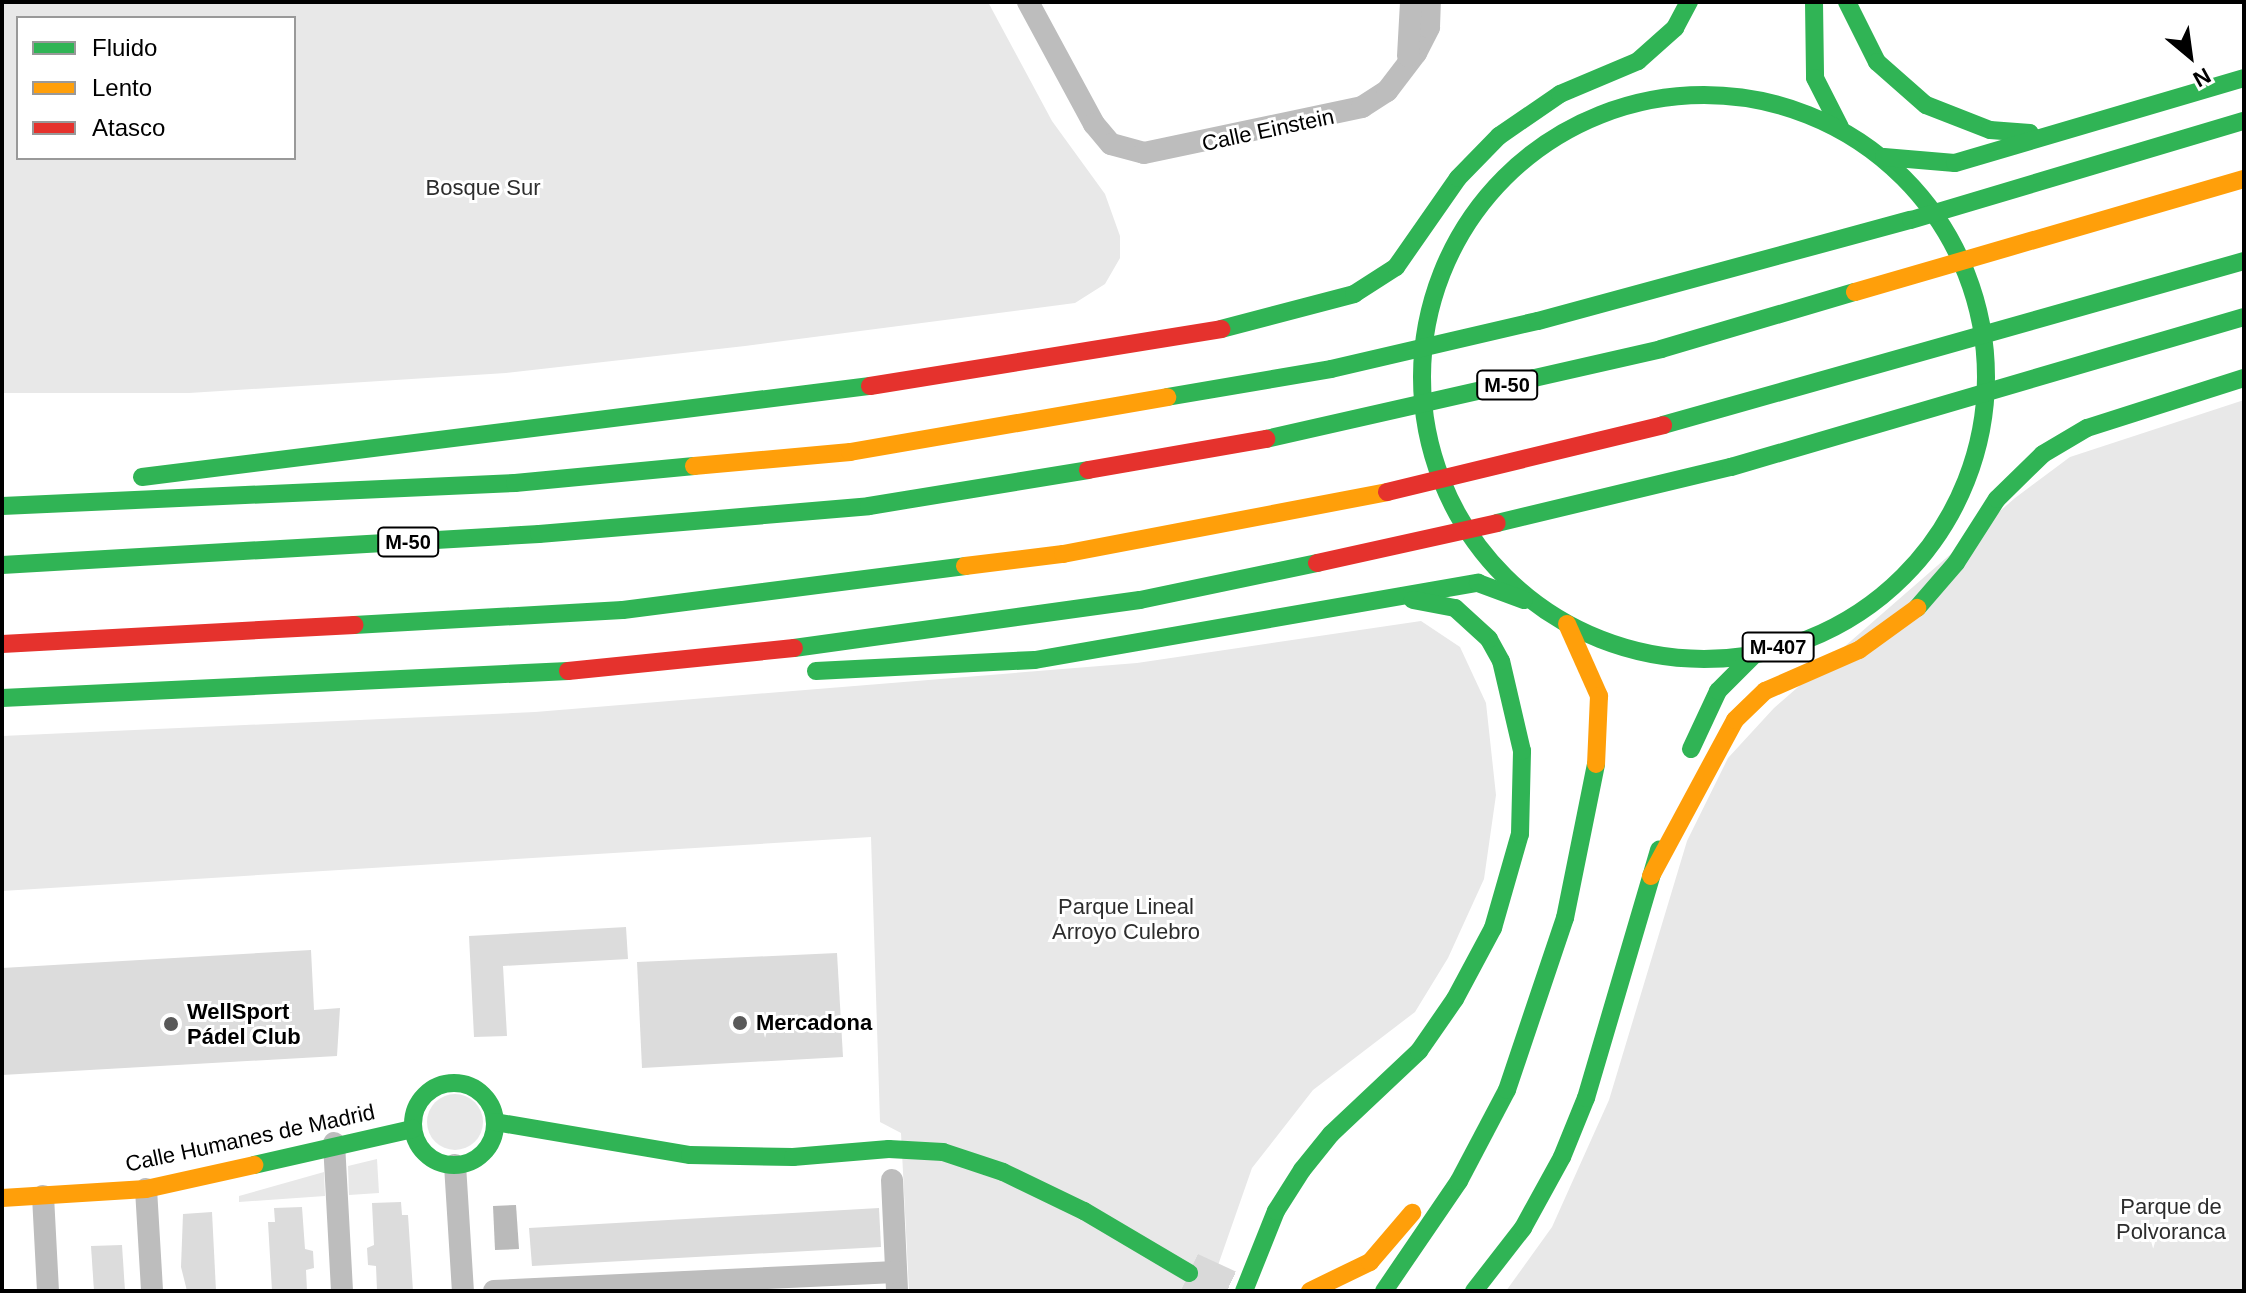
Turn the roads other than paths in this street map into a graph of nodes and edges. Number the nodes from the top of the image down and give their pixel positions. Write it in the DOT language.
graph roads {
  1 [pos="1028,2"];
  2 [pos="1411,2"];
  3 [pos="1430,2"];
  4 [pos="1689,2"];
  5 [pos="1814,2"];
  6 [pos="1847,2"];
  7 [pos="1407,64"];
  8 [pos="2244,78"];
  9 [pos="1671,81"];
  10 [pos="1653,100"];
  11 [pos="2244,121"];
  12 [pos="1840,127"];
  13 [pos="2047,136"];
  14 [pos="1884,157"];
  15 [pos="2244,179"];
  16 [pos="2244,261"];
  17 [pos="1372,306"];
  18 [pos="2244,317"];
  19 [pos="1220,329"];
  20 [pos="1331,369"];
  21 [pos="2244,376"];
  22 [pos="1169,418"];
  23 [pos="2046,430"];
  24 [pos="1993,457"];
  25 [pos="1970,473"];
  26 [pos="862,486"];
  27 [pos="2,493"];
  28 [pos="2,506"];
  29 [pos="753,515"];
  30 [pos="1407,545"];
  31 [pos="2,565"];
  32 [pos="1175,572"];
  33 [pos="937,574"];
  34 [pos="1023,579"];
  35 [pos="1388,598"];
  36 [pos="1535,604"];
  37 [pos="1567,624"];
  38 [pos="2,644"];
  39 [pos="1755,654"];
  40 [pos="592,670"];
  41 [pos="797,671"];
  42 [pos="750,673"];
  43 [pos="2,698"];
  44 [pos="1651,876"];
  45 [pos="1529,1022"];
  46 [pos="495,1122"];
  47 [pos="413,1129"];
  48 [pos="334,1143"];
  49 [pos="455,1165"];
  50 [pos="892,1180"];
  51 [pos="146,1189"];
  52 [pos="43,1196"];
  53 [pos="2,1198"];
  54 [pos="1189,1273"];
  55 [pos="896,1281"];
  56 [pos="48,1291"];
  57 [pos="152,1291"];
  58 [pos="342,1291"];
  59 [pos="463,1291"];
  60 [pos="494,1291"];
  61 [pos="1244,1291"];
  62 [pos="1310,1291"];
  63 [pos="1384,1291"];
  64 [pos="1474,1291"];
  1 -- 7 [label="street, Calle Einstein"];
  2 -- 7 [label="street"];
  3 -- 7 [label="street, Calle Einstein"];
  4 -- 19 [label="main road"];
  5 -- 12 [label="main road, M-407"];
  6 -- 13 [label="main road"];
  8 -- 13 [label="main road"];
  9 -- 10 [label="main road"];
  10 -- 12 [label="main road, M-407"];
  10 -- 36 [label="main road, M-407"];
  11 -- 20 [label="main road"];
  12 -- 14 [label="main road, M-407"];
  13 -- 14 [label="main road"];
  14 -- 25 [label="main road, M-407"];
  15 -- 29 [label="main road, M-50"];
  16 -- 33 [label="main road"];
  17 -- 19 [label="main road"];
  18 -- 30 [label="main road"];
  19 -- 27 [label="main road"];
  20 -- 22 [label="main road"];
  20 -- 28 [label="main road"];
  21 -- 23 [label="main road"];
  21 -- 44 [label="main road"];
  24 -- 25 [label="main road"];
  25 -- 39 [label="main road, M-407"];
  26 -- 29 [label="main road"];
  29 -- 31 [label="main road, M-50"];
  30 -- 32 [label="main road"];
  30 -- 40 [label="main road"];
  33 -- 34 [label="main road"];
  33 -- 38 [label="main road"];
  35 -- 36 [label="main road"];
  35 -- 41 [label="main road"];
  35 -- 61 [label="main road"];
  36 -- 37 [label="main road, M-407"];
  37 -- 39 [label="main road, M-407"];
  37 -- 45 [label="main road"];
  39 -- 44 [label="main road, M-407"];
  40 -- 42 [label="main road"];
  40 -- 43 [label="main road"];
  44 -- 64 [label="main road, M-407"];
  45 -- 62 [label="main road"];
  45 -- 63 [label="main road"];
  46 -- 47 [label="main road"];
  46 -- 49 [label="main road"];
  46 -- 54 [label="main road"];
  47 -- 48 [label="main road, Calle Humanes de Madrid"];
  47 -- 49 [label="main road"];
  48 -- 51 [label="main road, Calle Humanes de Madrid"];
  48 -- 58 [label="street"];
  49 -- 59 [label="street"];
  50 -- 55 [label="street"];
  51 -- 52 [label="main road, Calle Humanes de Madrid"];
  51 -- 57 [label="street"];
  52 -- 53 [label="main road, Calle Humanes de Madrid"];
  52 -- 56 [label="street"];
  55 -- 60 [label="street"];
}
